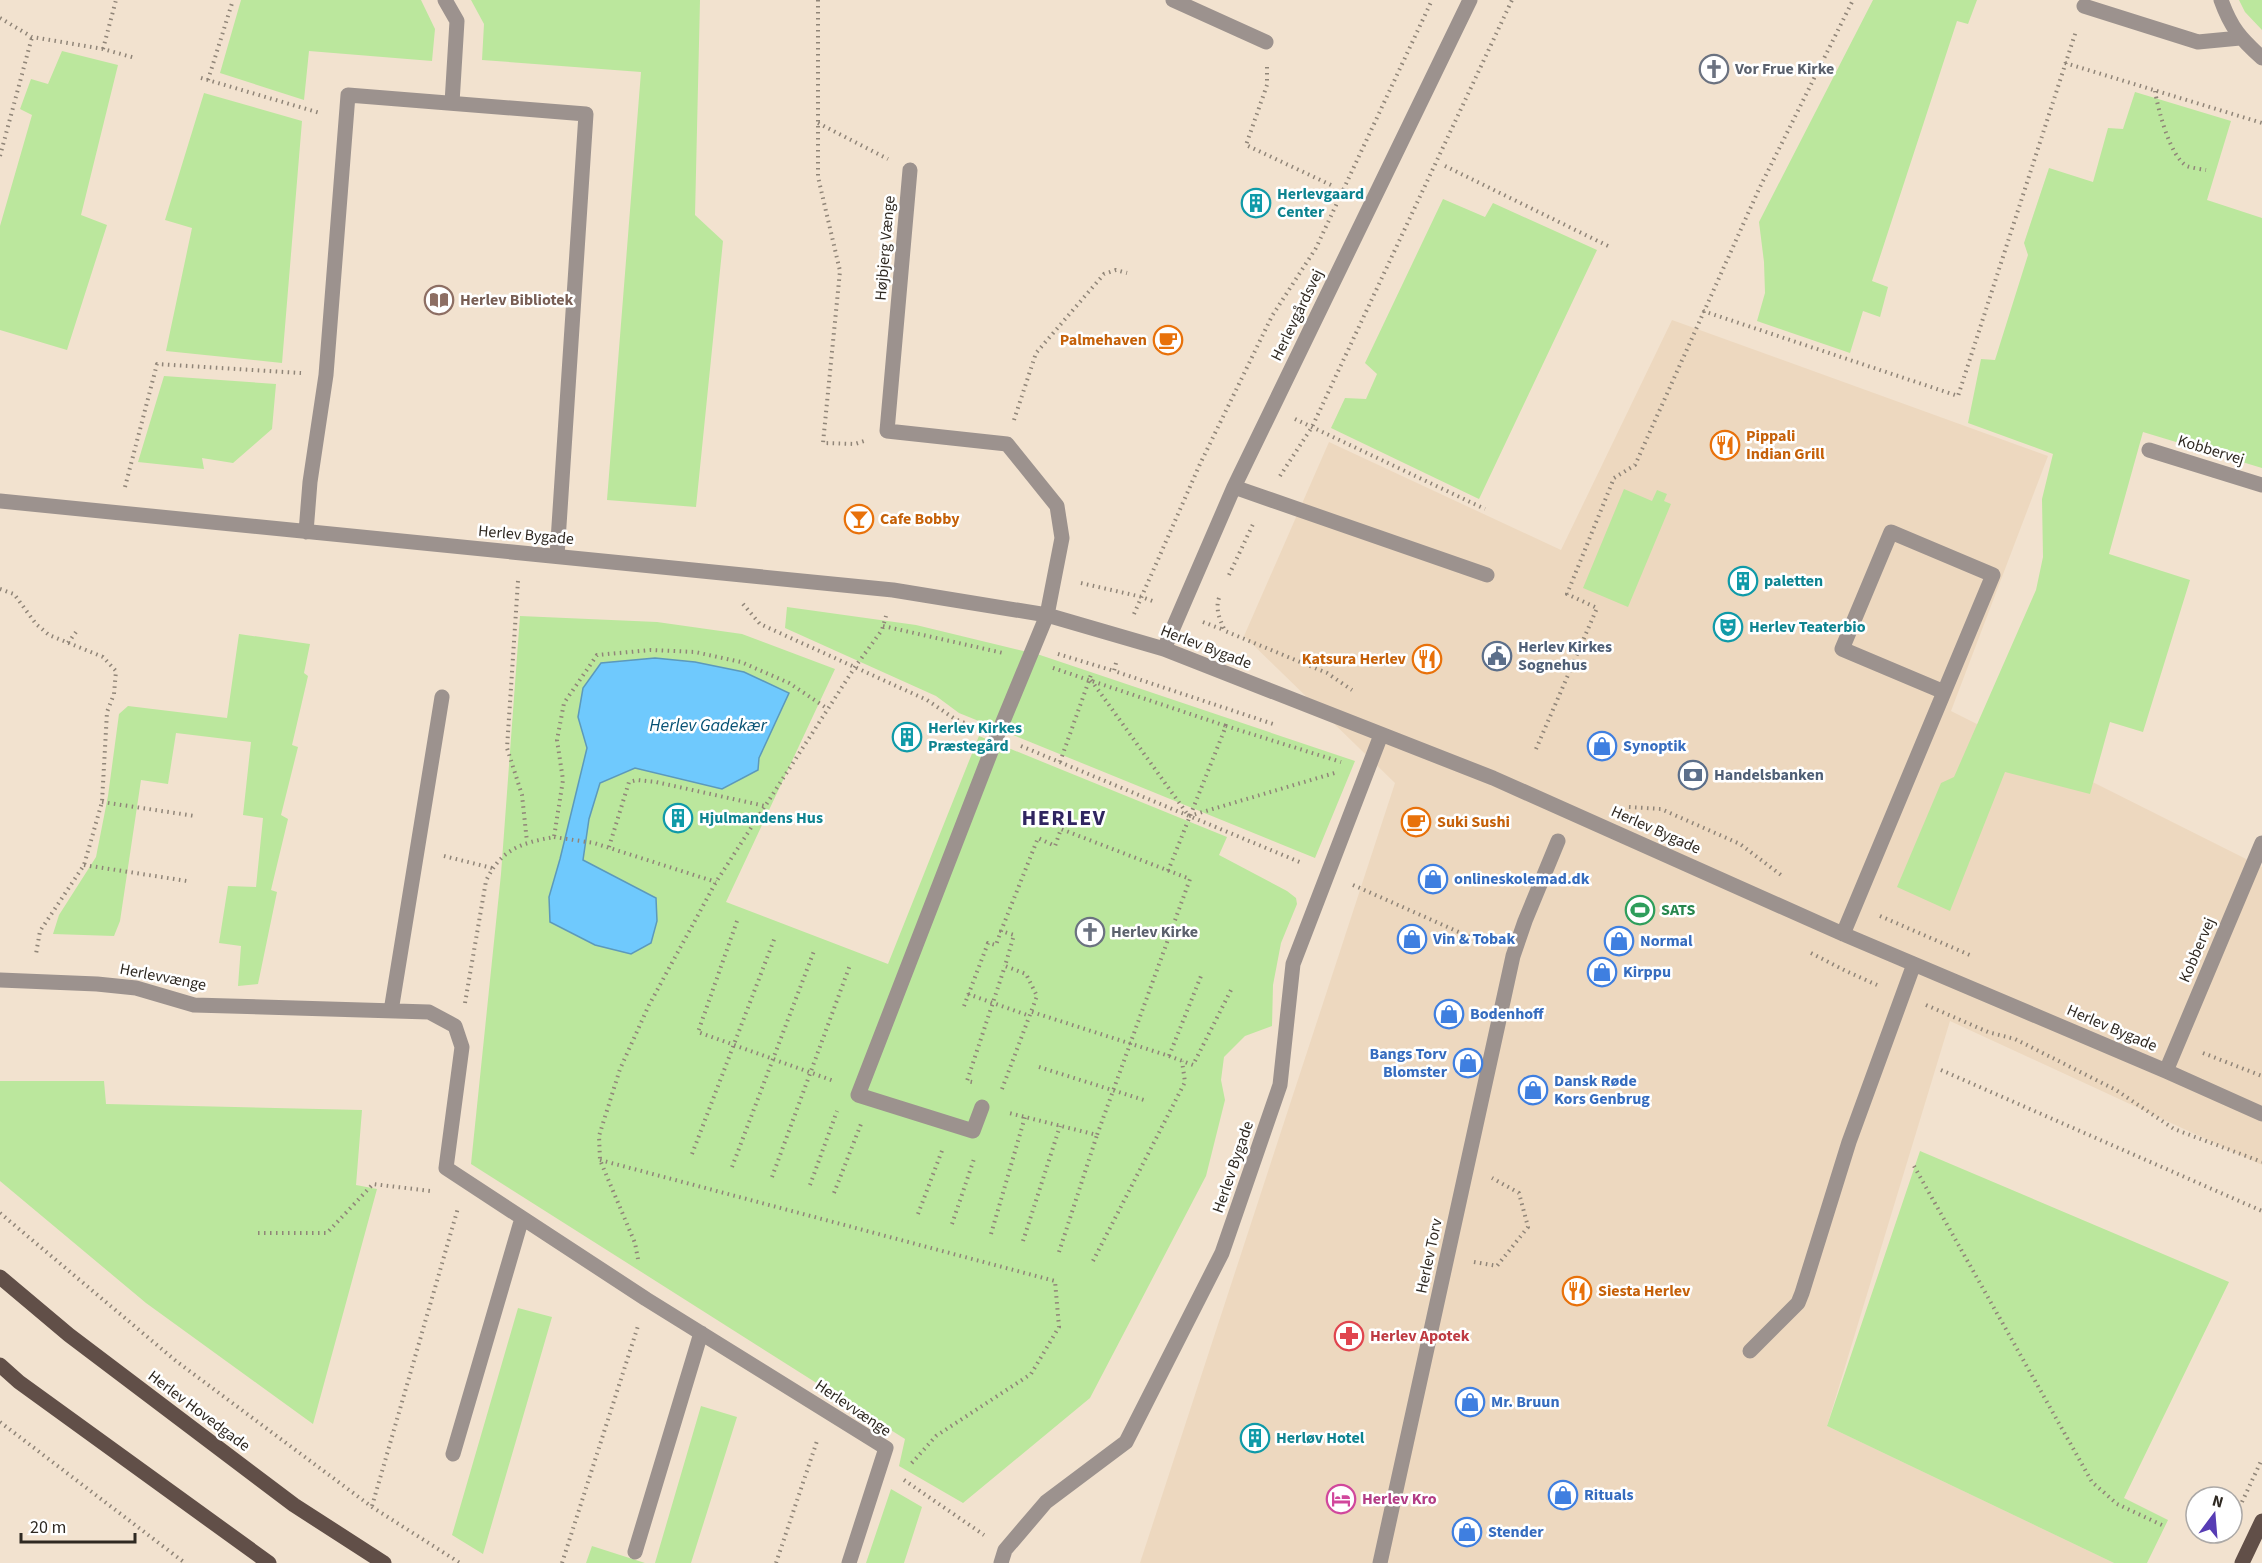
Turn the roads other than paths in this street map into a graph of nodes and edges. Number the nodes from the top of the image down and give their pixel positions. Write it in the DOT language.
graph roads {
  1 [pos="445,0"];
  2 [pos="1173,0"];
  3 [pos="1470,0"];
  4 [pos="2221,0"];
  5 [pos="2084,6"];
  6 [pos="2240,38"];
  7 [pos="1266,42"];
  8 [pos="2262,57"];
  9 [pos="452,103"];
  10 [pos="910,170"];
  11 [pos="2149,450"];
  12 [pos="2262,485"];
  13 [pos="1234,487"];
  14 [pos="0,501"];
  15 [pos="306,532"];
  16 [pos="557,556"];
  17 [pos="1487,575"];
  18 [pos="1047,615"];
  19 [pos="1164,649"];
  20 [pos="1944,692"];
  21 [pos="442,697"];
  22 [pos="1381,735"];
  23 [pos="1558,841"];
  24 [pos="2262,843"];
  25 [pos="1844,934"];
  26 [pos="1914,964"];
  27 [pos="0,980"];
  28 [pos="391,1011"];
  29 [pos="2166,1071"];
  30 [pos="988,1108"];
  31 [pos="2262,1114"];
  32 [pos="522,1218"];
  33 [pos="0,1277"];
  34 [pos="701,1333"];
  35 [pos="1750,1351"];
  36 [pos="0,1365"];
  37 [pos="453,1454"];
  38 [pos="2262,1521"];
  39 [pos="635,1552"];
  40 [pos="1003,1556"];
  41 [pos="269,1563"];
  42 [pos="384,1563"];
  43 [pos="849,1563"];
  44 [pos="1380,1563"];
  45 [pos="2242,1563"];
  1 -- 9 [label="street"];
  2 -- 7 [label="street"];
  3 -- 13 [label="street, Herlevgårdsvej"];
  4 -- 6 [label="street"];
  5 -- 6 [label="street"];
  6 -- 8 [label="street"];
  9 -- 15 [label="street"];
  9 -- 16 [label="street"];
  10 -- 18 [label="street, Højbjerg Vænge"];
  11 -- 12 [label="street, Kobbervej"];
  13 -- 17 [label="street"];
  13 -- 19 [label="street, Herlevgårdsvej"];
  14 -- 15 [label="street, Herlev Bygade"];
  15 -- 16 [label="street, Herlev Bygade"];
  16 -- 18 [label="street, Herlev Bygade"];
  18 -- 19 [label="street, Herlev Bygade"];
  18 -- 30 [label="street"];
  19 -- 22 [label="street, Herlev Bygade"];
  20 -- 20 [label="street"];
  20 -- 25 [label="street"];
  21 -- 28 [label="street"];
  22 -- 25 [label="street, Herlev Bygade"];
  22 -- 40 [label="street, Herlev Bygade"];
  23 -- 44 [label="street, Herlev Torv"];
  24 -- 29 [label="street, Kobbervej"];
  25 -- 26 [label="street, Herlev Bygade"];
  26 -- 29 [label="street, Herlev Bygade"];
  26 -- 35 [label="street"];
  27 -- 28 [label="street, Herlevvænge"];
  28 -- 32 [label="street, Herlevvænge"];
  29 -- 31 [label="street, Herlev Bygade"];
  32 -- 34 [label="street, Herlevvænge"];
  32 -- 37 [label="street"];
  33 -- 42 [label="main road, Herlev Hovedgade"];
  34 -- 39 [label="street"];
  34 -- 43 [label="street, Herlevvænge"];
  36 -- 41 [label="main road"];
  38 -- 45 [label="main road"];
}
